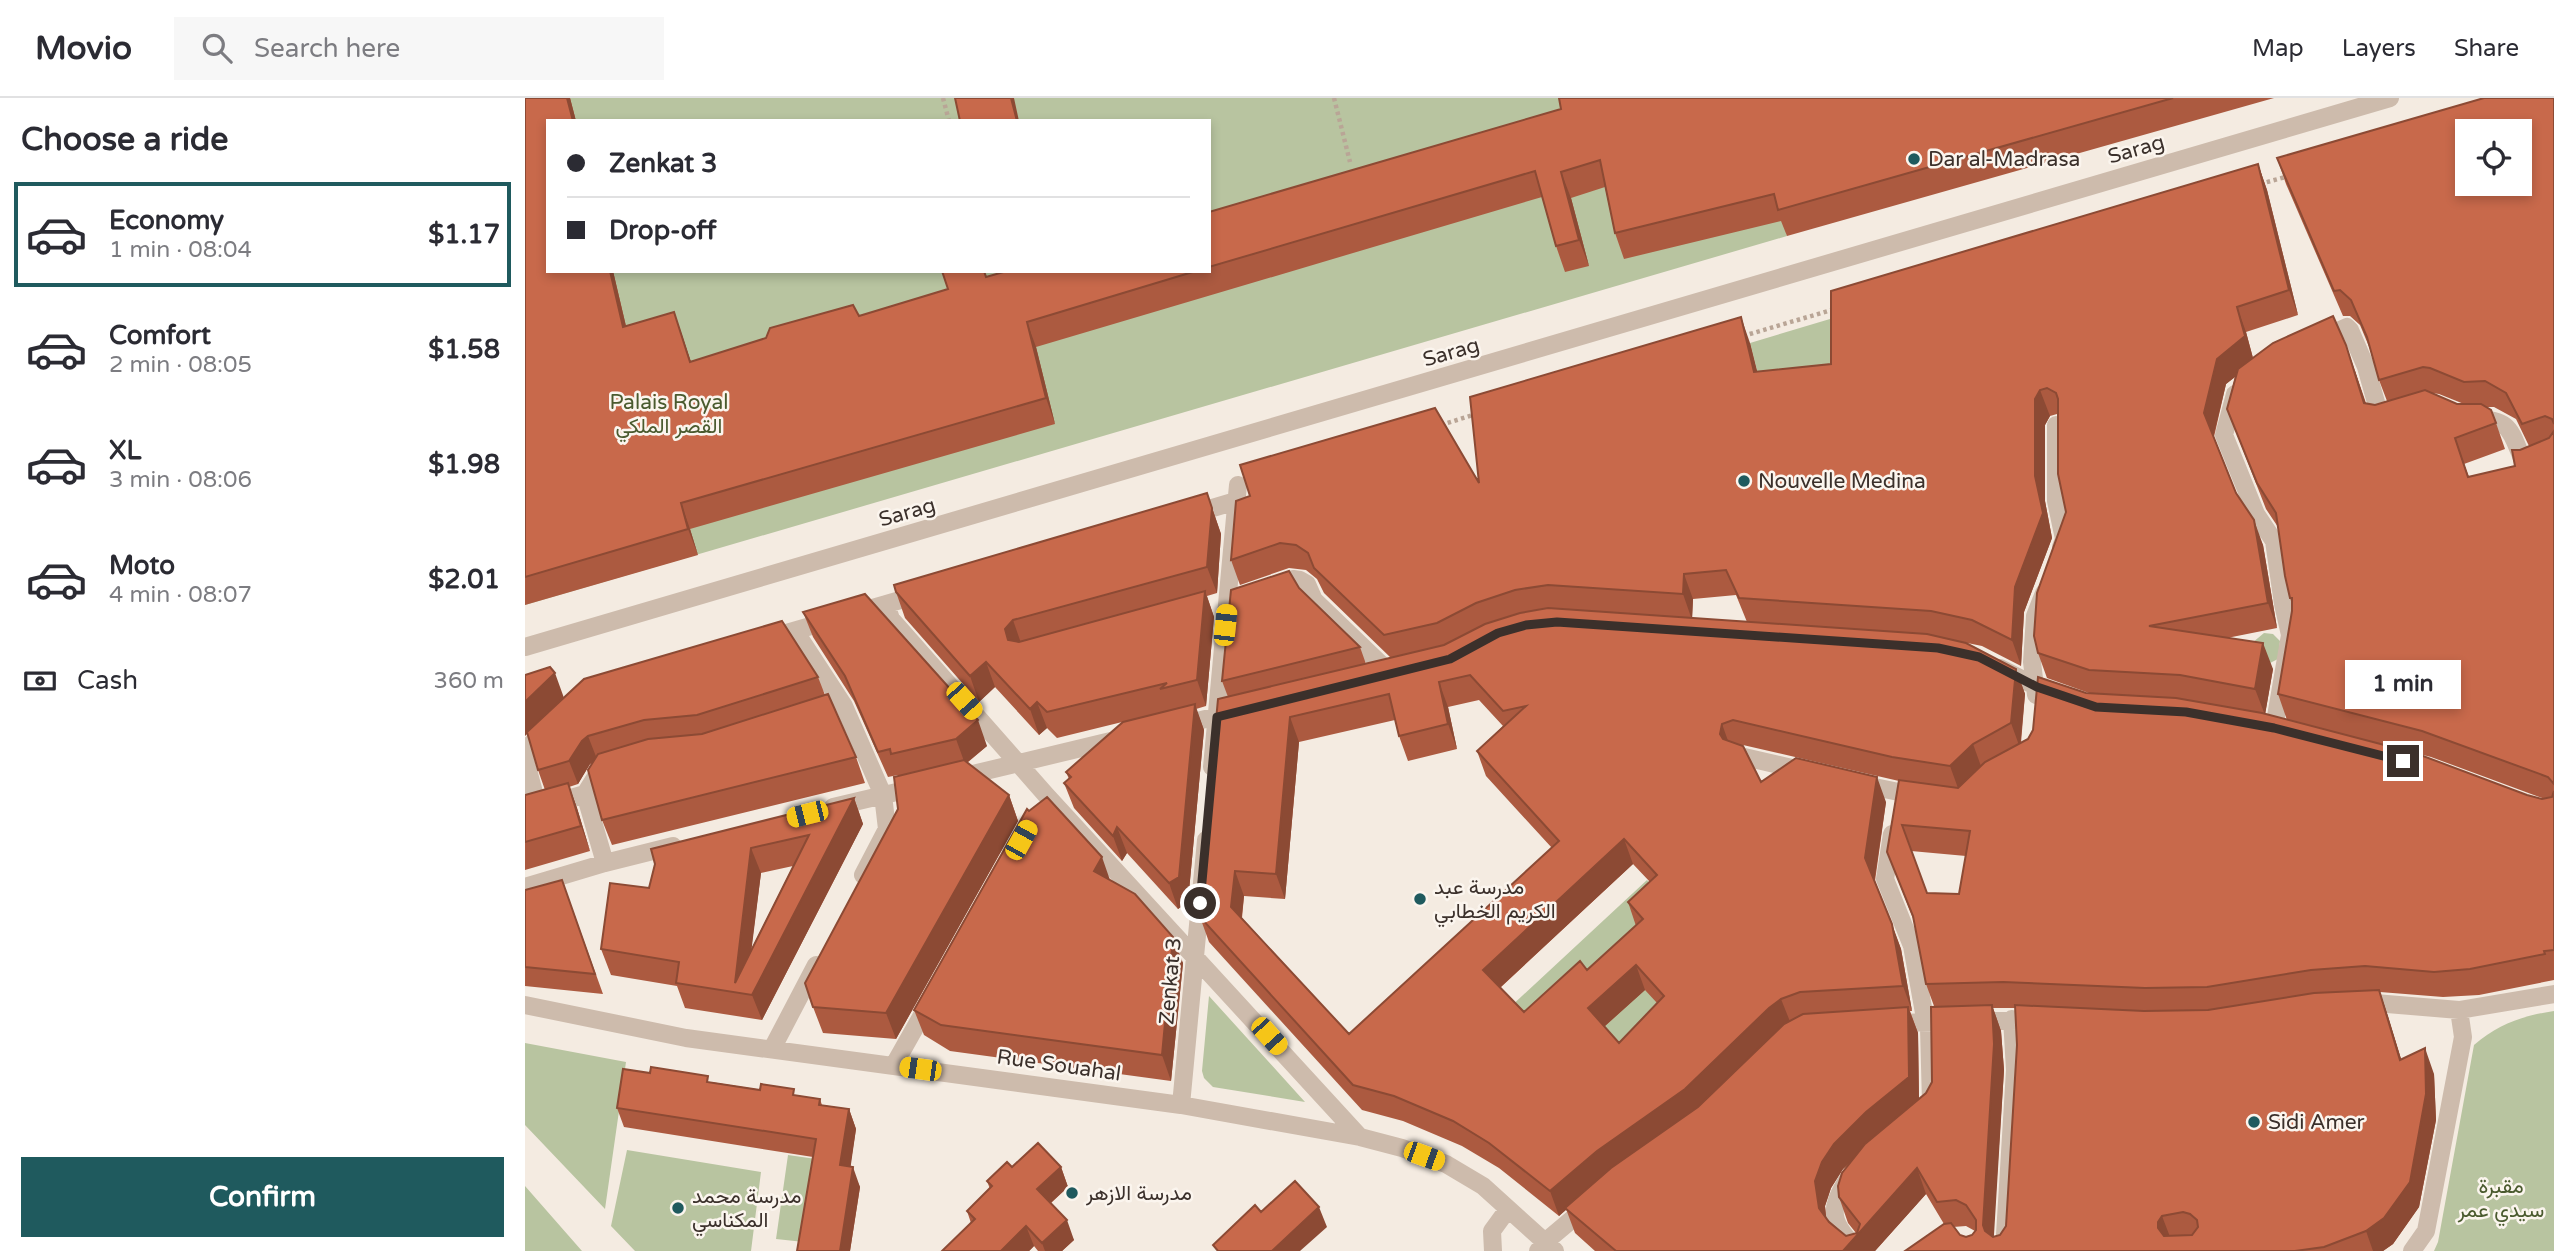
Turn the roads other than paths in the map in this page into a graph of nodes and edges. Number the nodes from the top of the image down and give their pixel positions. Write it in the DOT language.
graph roads {
  1 [pos="2389,98"];
  2 [pos="2300,348"];
  3 [pos="2247,381"];
  4 [pos="2402,414"];
  5 [pos="2459,414"];
  6 [pos="2056,425"];
  7 [pos="2554,453"];
  8 [pos="1171,520"];
  9 [pos="938,589"];
  10 [pos="1234,600"];
  11 [pos="886,604"];
  12 [pos="795,631"];
  13 [pos="756,642"];
  14 [pos="525,647"];
  15 [pos="1979,657"];
  16 [pos="1364,680"];
  17 [pos="2037,687"];
  18 [pos="2072,699"];
  19 [pos="1257,707"];
  20 [pos="2035,714"];
  21 [pos="560,717"];
  22 [pos="1217,717"];
  23 [pos="2274,728"];
  24 [pos="1164,729"];
  25 [pos="1137,735"];
  26 [pos="525,750"];
  27 [pos="1740,756"];
  28 [pos="525,759"];
  29 [pos="1018,763"];
  30 [pos="622,764"];
  31 [pos="1820,774"];
  32 [pos="1846,780"];
  33 [pos="1211,783"];
  34 [pos="585,794"];
  35 [pos="883,795"];
  36 [pos="1938,799"];
  37 [pos="1897,805"];
  38 [pos="532,809"];
  39 [pos="817,811"];
  40 [pos="1207,823"];
  41 [pos="685,844"];
  42 [pos="605,863"];
  43 [pos="525,887"];
  44 [pos="855,890"];
  45 [pos="823,951"];
  46 [pos="1195,956"];
  47 [pos="940,983"];
  48 [pos="2554,994"];
  49 [pos="2349,1004"];
  50 [pos="525,1005"];
  51 [pos="2459,1010"];
  52 [pos="2012,1019"];
  53 [pos="2050,1020"];
  54 [pos="1927,1021"];
  55 [pos="1875,1024"];
  56 [pos="772,1049"];
  57 [pos="894,1065"];
  58 [pos="1181,1105"];
  59 [pos="1918,1119"];
  60 [pos="1360,1137"];
  61 [pos="1860,1168"];
  62 [pos="1604,1193"];
  63 [pos="1508,1209"];
  64 [pos="1546,1248"];
  65 [pos="1493,1251"];
  66 [pos="1858,1251"];
  67 [pos="2004,1251"];
  68 [pos="2412,1251"];
  1 -- 14 [label="street, Sarag"];
  2 -- 4 [label="street"];
  3 -- 23 [label="street"];
  5 -- 7 [label="street"];
  6 -- 17 [label="street"];
  8 -- 10 [label="street"];
  9 -- 11 [label="street"];
  10 -- 16 [label="street"];
  10 -- 22 [label="street"];
  11 -- 12 [label="street"];
  11 -- 29 [label="street"];
  12 -- 13 [label="street"];
  12 -- 35 [label="street"];
  15 -- 17 [label="street"];
  17 -- 18 [label="street"];
  17 -- 20 [label="street"];
  19 -- 22 [label="street"];
  21 -- 26 [label="street"];
  22 -- 24 [label="street"];
  22 -- 33 [label="street"];
  25 -- 29 [label="street"];
  27 -- 31 [label="street"];
  28 -- 38 [label="street"];
  29 -- 35 [label="street"];
  29 -- 46 [label="street"];
  30 -- 34 [label="street"];
  32 -- 37 [label="street"];
  34 -- 38 [label="street"];
  34 -- 42 [label="street"];
  35 -- 39 [label="street"];
  35 -- 44 [label="street"];
  36 -- 37 [label="street"];
  37 -- 54 [label="street"];
  40 -- 46 [label="street, Zenkat 3"];
  41 -- 42 [label="street"];
  42 -- 43 [label="street"];
  45 -- 56 [label="street"];
  46 -- 58 [label="street, Zenkat 3"];
  46 -- 60 [label="street"];
  47 -- 57 [label="street"];
  48 -- 51 [label="street"];
  49 -- 51 [label="street"];
  50 -- 56 [label="street, Rue Souahal"];
  51 -- 68 [label="street"];
  52 -- 53 [label="street"];
  52 -- 54 [label="street"];
  52 -- 67 [label="street"];
  54 -- 55 [label="street"];
  54 -- 59 [label="street"];
  56 -- 57 [label="street, Rue Souahal"];
  57 -- 58 [label="street, Rue Souahal"];
  58 -- 60 [label="street, Rue Souahal"];
  60 -- 63 [label="street, Rue Souahal"];
  61 -- 66 [label="street"];
  62 -- 64 [label="street"];
  63 -- 64 [label="street, Rue Souahal"];
  63 -- 65 [label="street"];
}
